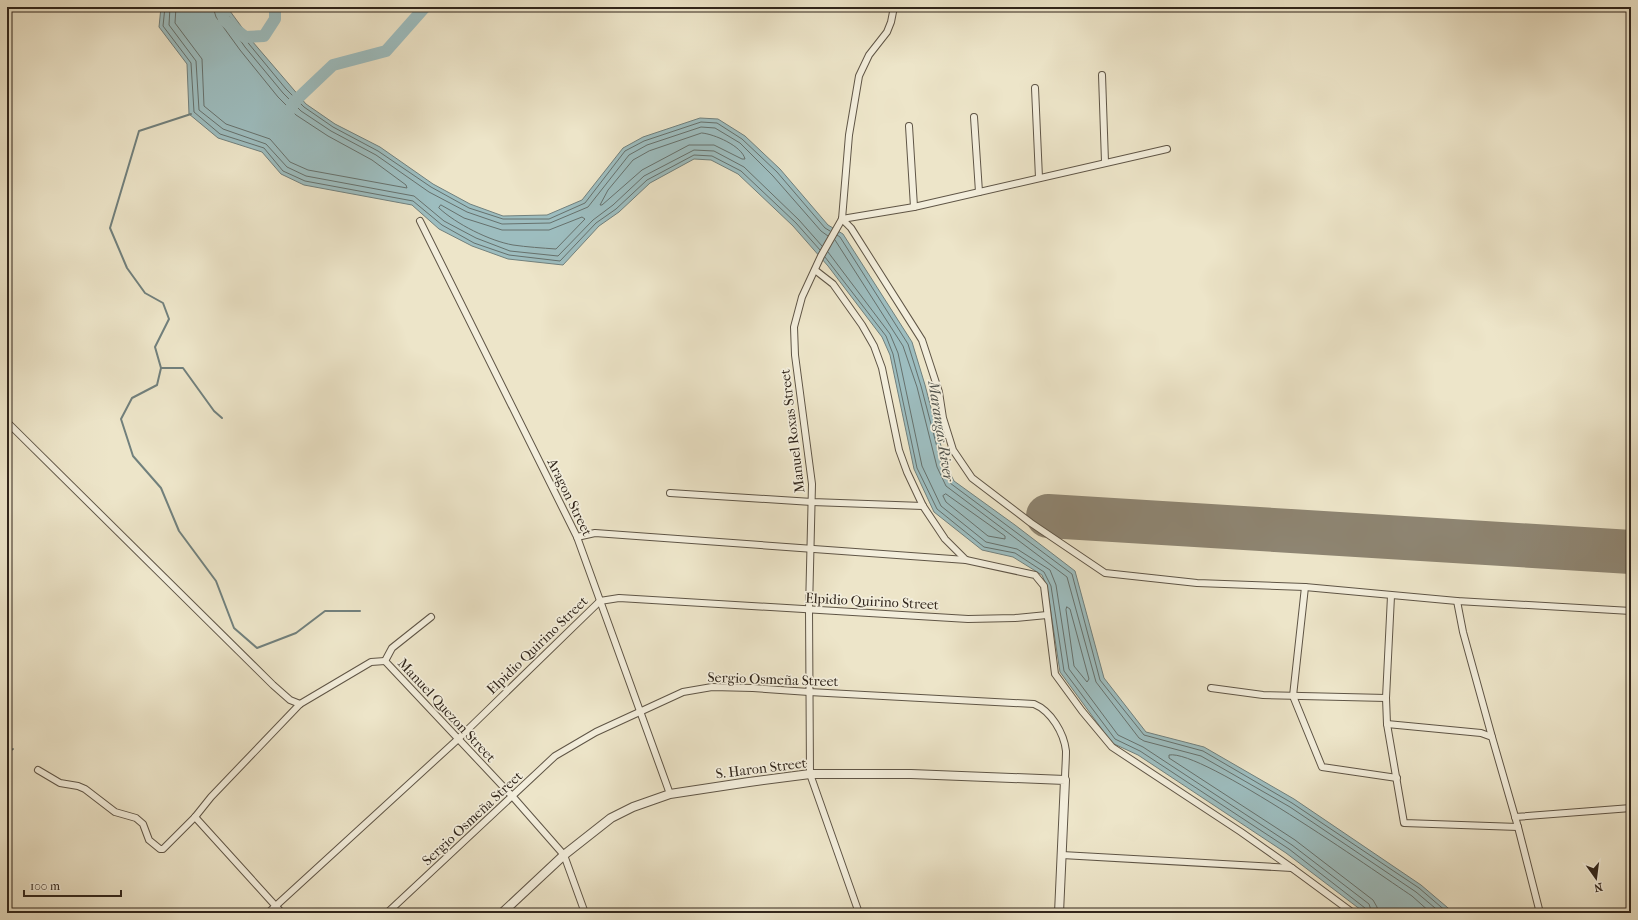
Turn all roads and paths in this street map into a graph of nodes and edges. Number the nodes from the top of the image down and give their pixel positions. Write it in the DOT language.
graph roads {
  1 [pos="894,7"];
  2 [pos="1102,75"];
  3 [pos="1035,88"];
  4 [pos="974,116"];
  5 [pos="910,126"];
  6 [pos="1167,149"];
  7 [pos="1105,162"];
  8 [pos="1039,178"];
  9 [pos="978,192"];
  10 [pos="914,207"];
  11 [pos="842,219"];
  12 [pos="420,221"];
  13 [pos="814,270"];
  14 [pos="7,422"];
  15 [pos="670,493"];
  16 [pos="812,502"];
  17 [pos="923,506"];
  18 [pos="577,537"];
  19 [pos="811,550"];
  20 [pos="966,560"];
  21 [pos="1305,587"];
  22 [pos="1391,596"];
  23 [pos="600,601"];
  24 [pos="1456,601"];
  25 [pos="809,610"];
  26 [pos="1631,611"];
  27 [pos="1047,615"];
  28 [pos="430,617"];
  29 [pos="385,661"];
  30 [pos="1211,688"];
  31 [pos="809,692"];
  32 [pos="1293,696"];
  33 [pos="1386,698"];
  34 [pos="300,704"];
  35 [pos="639,711"];
  36 [pos="1388,724"];
  37 [pos="1492,737"];
  38 [pos="457,740"];
  39 [pos="38,770"];
  40 [pos="810,774"];
  41 [pos="1397,778"];
  42 [pos="1065,780"];
  43 [pos="670,794"];
  44 [pos="513,797"];
  45 [pos="1631,808"];
  46 [pos="195,817"];
  47 [pos="1515,817"];
  48 [pos="1518,827"];
  49 [pos="1062,855"];
  50 [pos="564,856"];
  51 [pos="1292,868"];
  52 [pos="276,906"];
  53 [pos="268,913"];
  54 [pos="282,913"];
  55 [pos="387,913"];
  56 [pos="502,913"];
  57 [pos="585,913"];
  58 [pos="859,913"];
  59 [pos="1059,913"];
  60 [pos="1353,913"];
  61 [pos="1540,913"];
  1 -- 11 [label="street"];
  2 -- 7 [label="street"];
  3 -- 8 [label="street"];
  4 -- 9 [label="street"];
  5 -- 10 [label="street"];
  6 -- 7 [label="street"];
  7 -- 8 [label="street"];
  8 -- 9 [label="street"];
  9 -- 10 [label="street"];
  10 -- 11 [label="street"];
  11 -- 13 [label="street, Manuel Roxas Street"];
  11 -- 21 [label="street"];
  12 -- 18 [label="street, Aragon Street"];
  13 -- 16 [label="street, Manuel Roxas Street"];
  13 -- 17 [label="street"];
  14 -- 34 [label="street"];
  15 -- 16 [label="street"];
  16 -- 17 [label="street"];
  16 -- 19 [label="street, Manuel Roxas Street"];
  17 -- 20 [label="street"];
  18 -- 19 [label="street"];
  18 -- 23 [label="street, Aragon Street"];
  19 -- 20 [label="street"];
  19 -- 25 [label="street, Manuel Roxas Street"];
  20 -- 27 [label="street"];
  21 -- 22 [label="street"];
  21 -- 32 [label="street"];
  22 -- 24 [label="street"];
  22 -- 33 [label="street"];
  23 -- 25 [label="street, Elpidio Quirino Street"];
  23 -- 35 [label="street, Aragon Street"];
  23 -- 38 [label="street, Elpidio Quirino Street"];
  24 -- 26 [label="street"];
  24 -- 37 [label="street"];
  25 -- 27 [label="street, Elpidio Quirino Street"];
  25 -- 31 [label="street, Manuel Roxas Street"];
  27 -- 51 [label="street"];
  28 -- 29 [label="street"];
  29 -- 34 [label="street"];
  29 -- 38 [label="street, Manuel Quezon Street"];
  30 -- 32 [label="street"];
  31 -- 35 [label="street, Sergio Osmeña Street"];
  31 -- 40 [label="street, Manuel Roxas Street"];
  31 -- 42 [label="street, Sergio Osmeña Street"];
  32 -- 33 [label="street"];
  32 -- 41 [label="street"];
  33 -- 36 [label="street"];
  34 -- 46 [label="street"];
  35 -- 43 [label="street, Aragon Street"];
  35 -- 44 [label="street, Sergio Osmeña Street"];
  36 -- 37 [label="street"];
  36 -- 41 [label="street"];
  37 -- 47 [label="street"];
  38 -- 44 [label="street, Manuel Quezon Street"];
  38 -- 52 [label="street, Elpidio Quirino Street"];
  39 -- 46 [label="street"];
  40 -- 42 [label="street, S. Haron Street"];
  40 -- 43 [label="street, S. Haron Street"];
  40 -- 58 [label="street, Manuel Roxas Street"];
  41 -- 48 [label="street"];
  42 -- 49 [label="street"];
  43 -- 50 [label="street, S. Haron Street"];
  44 -- 50 [label="street, Manuel Quezon Street"];
  44 -- 55 [label="street, Sergio Osmeña Street"];
  45 -- 47 [label="street"];
  46 -- 52 [label="street"];
  47 -- 48 [label="street"];
  48 -- 61 [label="street"];
  49 -- 51 [label="street"];
  49 -- 59 [label="street"];
  50 -- 56 [label="street, S. Haron Street"];
  50 -- 57 [label="street, Manuel Quezon Street"];
  51 -- 60 [label="street"];
  52 -- 53 [label="street, Elpidio Quirino Street"];
  52 -- 54 [label="street"];
}
